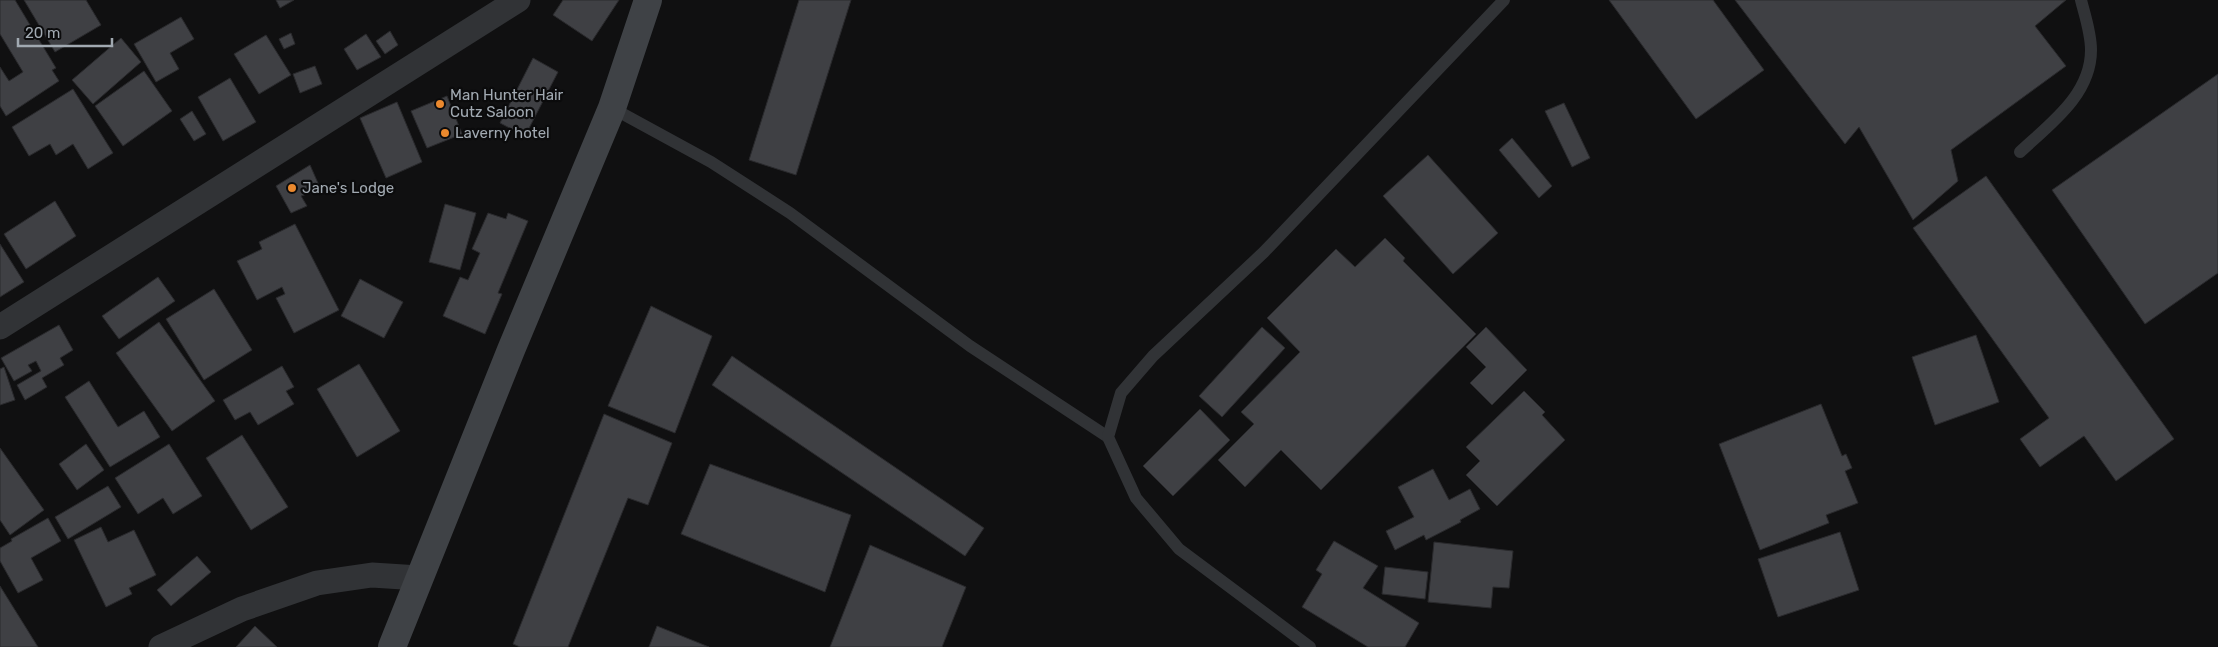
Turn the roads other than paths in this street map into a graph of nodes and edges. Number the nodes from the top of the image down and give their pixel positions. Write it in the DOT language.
graph roads {
  1 [pos="518,0"];
  2 [pos="648,0"];
  3 [pos="1504,0"];
  4 [pos="2081,0"];
  5 [pos="612,108"];
  6 [pos="2020,152"];
  7 [pos="0,327"];
  8 [pos="1108,437"];
  9 [pos="419,578"];
  10 [pos="160,647"];
  11 [pos="392,647"];
  12 [pos="1310,647"];
  1 -- 7 [label="street"];
  2 -- 5 [label="street"];
  3 -- 8 [label="lane"];
  4 -- 6 [label="lane"];
  5 -- 8 [label="lane"];
  5 -- 9 [label="street"];
  8 -- 12 [label="lane"];
  9 -- 10 [label="street"];
  9 -- 11 [label="street"];
}
